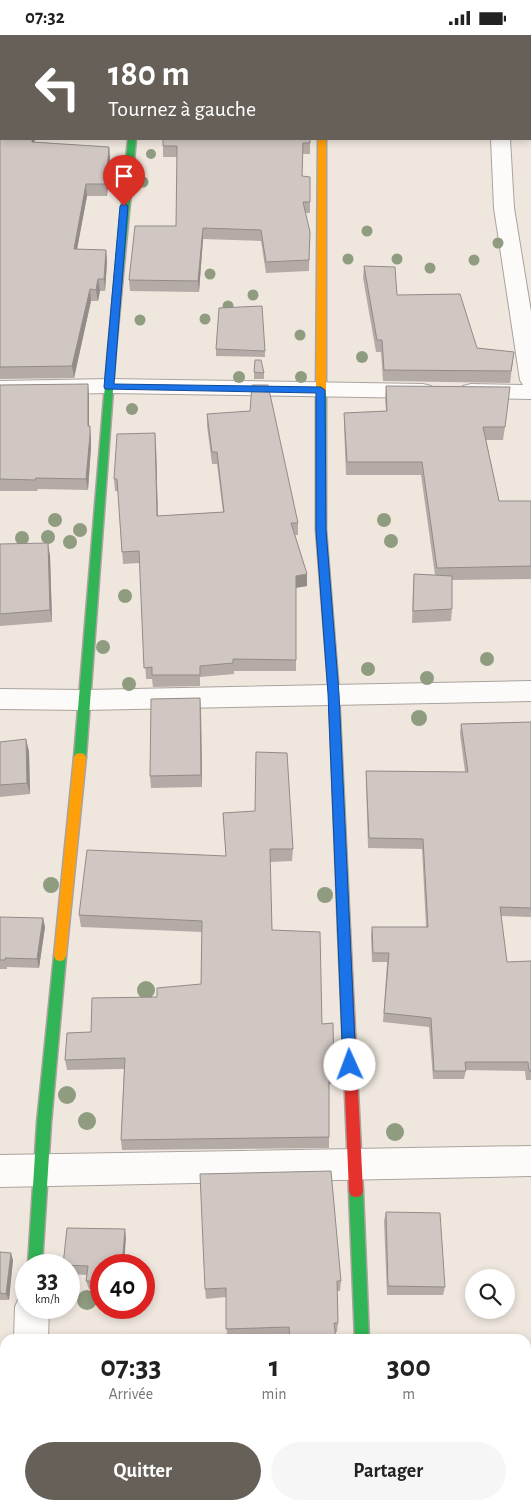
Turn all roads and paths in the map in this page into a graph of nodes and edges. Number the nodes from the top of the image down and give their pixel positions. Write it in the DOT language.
graph roads {
  1 [pos="132,140"];
  2 [pos="322,140"];
  3 [pos="500,140"];
  4 [pos="531,380"];
  5 [pos="0,387"];
  6 [pos="109,387"];
  7 [pos="321,390"];
  8 [pos="531,392"];
  9 [pos="531,691"];
  10 [pos="334,694"];
  11 [pos="0,699"];
  12 [pos="85,699"];
  13 [pos="531,1161"];
  14 [pos="354,1163"];
  15 [pos="0,1171"];
  16 [pos="39,1171"];
  17 [pos="35,1254"];
  18 [pos="32,1319"];
  19 [pos="31,1334"];
  20 [pos="362,1334"];
  1 -- 6 [label="main road"];
  2 -- 7 [label="main road"];
  3 -- 4 [label="street"];
  5 -- 6 [label="street"];
  6 -- 7 [label="street"];
  6 -- 12 [label="main road"];
  7 -- 8 [label="street"];
  7 -- 10 [label="main road"];
  9 -- 10 [label="street"];
  10 -- 12 [label="street"];
  10 -- 14 [label="main road"];
  11 -- 12 [label="street"];
  12 -- 16 [label="main road"];
  13 -- 14 [label="street"];
  14 -- 16 [label="street"];
  14 -- 20 [label="main road"];
  15 -- 16 [label="street"];
  16 -- 17 [label="main road"];
  18 -- 19 [label="street"];
}
